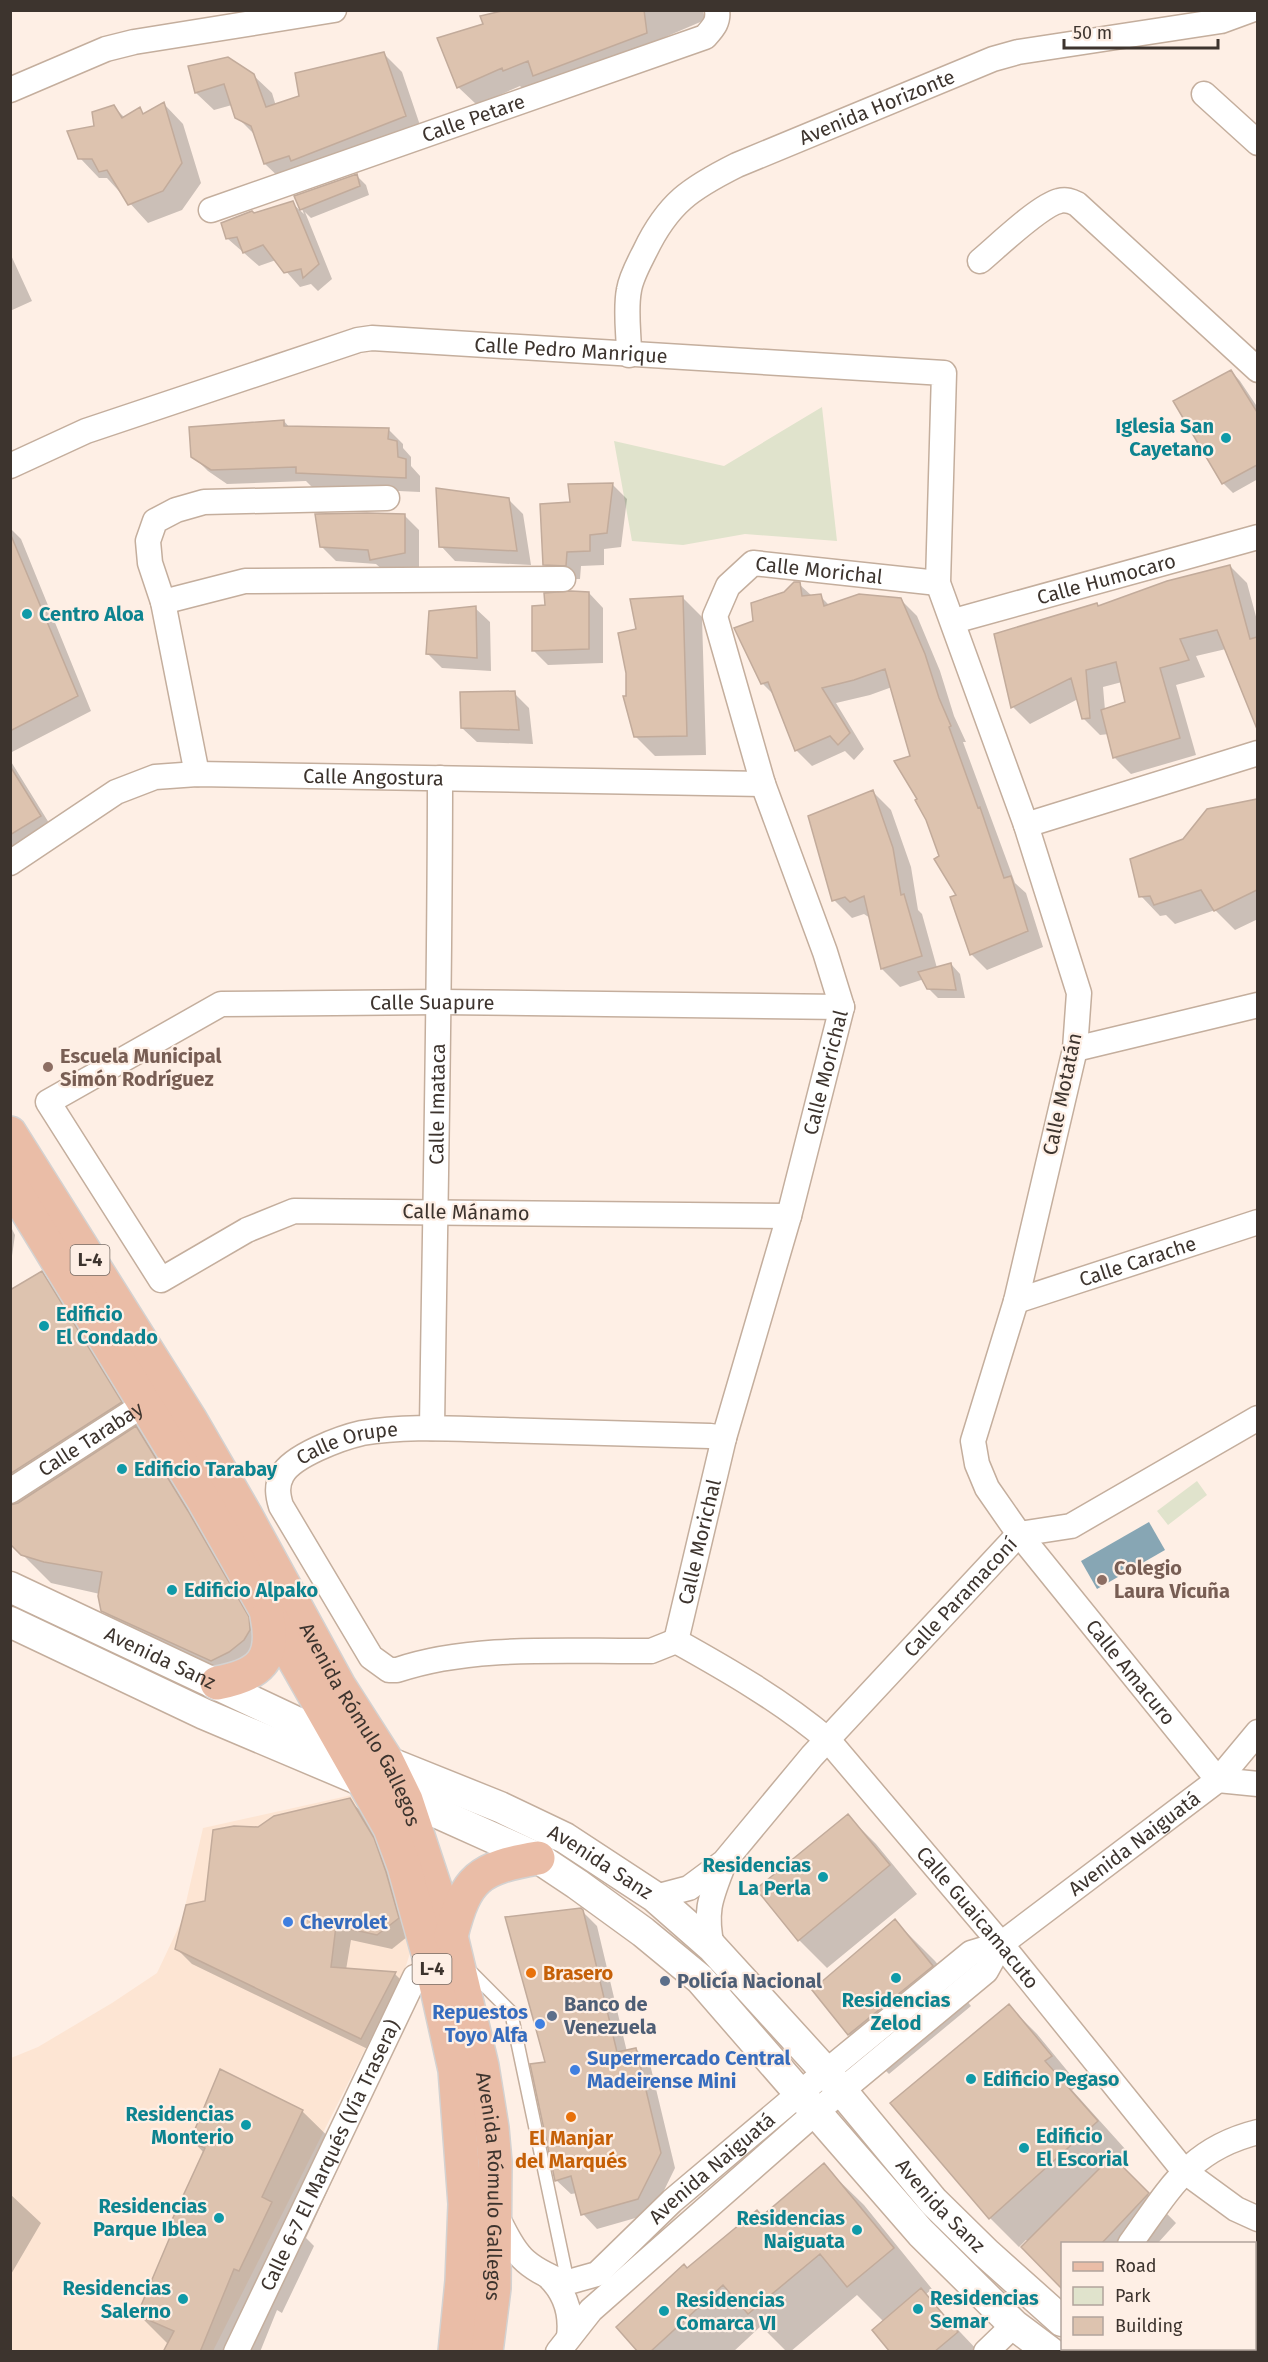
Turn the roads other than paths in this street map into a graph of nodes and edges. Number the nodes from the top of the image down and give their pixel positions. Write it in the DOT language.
graph roads {
  1 [pos="334,10"];
  2 [pos="717,10"];
  3 [pos="1251,10"];
  4 [pos="10,90"];
  5 [pos="1204,94"];
  6 [pos="1257,143"];
  7 [pos="211,210"];
  8 [pos="980,261"];
  9 [pos="629,355"];
  10 [pos="1257,370"];
  11 [pos="10,466"];
  12 [pos="387,498"];
  13 [pos="1257,537"];
  14 [pos="562,579"];
  15 [pos="938,583"];
  16 [pos="163,602"];
  17 [pos="954,621"];
  18 [pos="1257,753"];
  19 [pos="197,774"];
  20 [pos="440,778"];
  21 [pos="763,784"];
  22 [pos="1026,825"];
  23 [pos="10,863"];
  24 [pos="440,1002"];
  25 [pos="1257,1005"];
  26 [pos="842,1007"];
  27 [pos="1076,1049"];
  28 [pos="10,1133"];
  29 [pos="10,1183"];
  30 [pos="434,1212"];
  31 [pos="789,1216"];
  32 [pos="1257,1222"];
  33 [pos="161,1280"];
  34 [pos="1016,1301"];
  35 [pos="158,1395"];
  36 [pos="1257,1418"];
  37 [pos="432,1428"];
  38 [pos="724,1438"];
  39 [pos="10,1491"];
  40 [pos="1019,1534"];
  41 [pos="10,1587"];
  42 [pos="267,1616"];
  43 [pos="10,1622"];
  44 [pos="676,1641"];
  45 [pos="217,1683"];
  46 [pos="1257,1732"];
  47 [pos="828,1740"];
  48 [pos="343,1744"];
  49 [pos="375,1771"];
  50 [pos="1218,1780"];
  51 [pos="1257,1784"];
  52 [pos="406,1800"];
  53 [pos="538,1858"];
  54 [pos="724,1862"];
  55 [pos="655,1897"];
  56 [pos="1001,1944"];
  57 [pos="712,1947"];
  58 [pos="447,1955"];
  59 [pos="835,2082"];
  60 [pos="808,2102"];
  61 [pos="1257,2132"];
  62 [pos="1184,2171"];
  63 [pos="494,2211"];
  64 [pos="1257,2219"];
  65 [pos="1131,2242"];
  66 [pos="558,2280"];
  67 [pos="605,2282"];
  68 [pos="1061,2320"];
  69 [pos="1014,2325"];
  70 [pos="564,2344"];
  71 [pos="236,2352"];
  72 [pos="455,2352"];
  73 [pos="486,2352"];
  74 [pos="986,2352"];
  75 [pos="1050,2352"];
  1 -- 4 [label="street"];
  2 -- 7 [label="street, Calle Petare"];
  3 -- 9 [label="street, Avenida Horizonte"];
  5 -- 6 [label="street"];
  8 -- 10 [label="street"];
  9 -- 11 [label="street, Calle Pedro Manrique"];
  9 -- 15 [label="street, Calle Pedro Manrique"];
  12 -- 16 [label="street"];
  13 -- 17 [label="street, Calle Humocaro"];
  14 -- 16 [label="street"];
  15 -- 17 [label="street, Calle Motatán"];
  15 -- 21 [label="street, Calle Morichal"];
  16 -- 19 [label="street"];
  17 -- 22 [label="street, Calle Motatán"];
  18 -- 22 [label="street"];
  19 -- 20 [label="street, Calle Angostura"];
  19 -- 23 [label="street, Calle Angostura"];
  20 -- 21 [label="street, Calle Angostura"];
  20 -- 24 [label="street, Calle Imataca"];
  21 -- 26 [label="street, Calle Morichal"];
  22 -- 27 [label="street, Calle Motatán"];
  24 -- 26 [label="street, Calle Suapure"];
  24 -- 30 [label="street, Calle Imataca"];
  24 -- 33 [label="street, Calle Suapure"];
  25 -- 27 [label="street"];
  26 -- 31 [label="street, Calle Morichal"];
  27 -- 34 [label="street, Calle Motatán"];
  28 -- 35 [label="main road, Avenida Rómulo Gallegos / L-4"];
  29 -- 35 [label="main road, Avenida Rómulo Gallegos / L-4"];
  30 -- 31 [label="street, Calle Mánamo"];
  30 -- 33 [label="street, Calle Mánamo"];
  30 -- 37 [label="street, Calle Imataca"];
  31 -- 38 [label="street, Calle Morichal"];
  32 -- 34 [label="street, Calle Carache"];
  34 -- 40 [label="street, Calle Motatán"];
  35 -- 39 [label="street, Calle Tarabay"];
  35 -- 42 [label="main road, Avenida Rómulo Gallegos / L-4"];
  35 -- 49 [label="main road, Avenida Rómulo Gallegos / L-4"];
  36 -- 40 [label="street, Calle Paramaconí"];
  37 -- 38 [label="street, Calle Orupe"];
  37 -- 44 [label="street, Calle Orupe"];
  38 -- 44 [label="street, Calle Morichal"];
  40 -- 47 [label="street, Calle Paramaconí"];
  40 -- 50 [label="street, Calle Amacuro"];
  41 -- 45 [label="street, Avenida Sanz"];
  42 -- 45 [label="main road"];
  42 -- 48 [label="main road, Avenida Rómulo Gallegos / L-4"];
  43 -- 49 [label="street, Avenida Sanz"];
  44 -- 47 [label="street, Calle Guaicamacuto"];
  45 -- 48 [label="street, Avenida Sanz"];
  46 -- 50 [label="street, Avenida Naiguatá"];
  47 -- 54 [label="street, Calle Paramaconí"];
  47 -- 56 [label="street, Calle Guaicamacuto"];
  48 -- 49 [label="main road, Avenida Rómulo Gallegos / L-4"];
  49 -- 52 [label="main road, Avenida Rómulo Gallegos / L-4"];
  49 -- 55 [label="street, Avenida Sanz"];
  49 -- 58 [label="main road, Avenida Rómulo Gallegos / L-4"];
  50 -- 51 [label="street"];
  50 -- 56 [label="street, Avenida Naiguatá"];
  52 -- 53 [label="street, Avenida Sanz"];
  52 -- 58 [label="main road, Avenida Rómulo Gallegos / L-4"];
  53 -- 58 [label="main road"];
  53 -- 60 [label="street, Avenida Sanz"];
  54 -- 55 [label="street, Calle Paramaconí"];
  54 -- 57 [label="street, Calle Paramaconí"];
  55 -- 57 [label="street, Avenida Sanz"];
  56 -- 59 [label="street, Avenida Naiguatá"];
  56 -- 62 [label="street, Calle Guaicamacuto"];
  57 -- 59 [label="street, Avenida Sanz"];
  58 -- 63 [label="main road, Avenida Rómulo Gallegos / L-4"];
  58 -- 66 [label="lane"];
  58 -- 71 [label="street, Calle 6-7 El Marqués (Vía Trasera)"];
  58 -- 72 [label="main road, Avenida Rómulo Gallegos / L-4"];
  59 -- 60 [label="street, Avenida Naiguatá"];
  59 -- 68 [label="street, Avenida Sanz"];
  60 -- 67 [label="street, Avenida Naiguatá"];
  60 -- 69 [label="street, Avenida Sanz"];
  61 -- 62 [label="street"];
  62 -- 64 [label="street, Calle Guaicamacuto"];
  62 -- 65 [label="street"];
  63 -- 66 [label="street"];
  63 -- 73 [label="main road, Avenida Rómulo Gallegos / L-4"];
  66 -- 67 [label="street, Avenida Naiguatá"];
  66 -- 70 [label="street"];
  67 -- 70 [label="street, Avenida Naiguatá"];
  69 -- 74 [label="street"];
  69 -- 75 [label="street, Avenida Sanz"];
}
